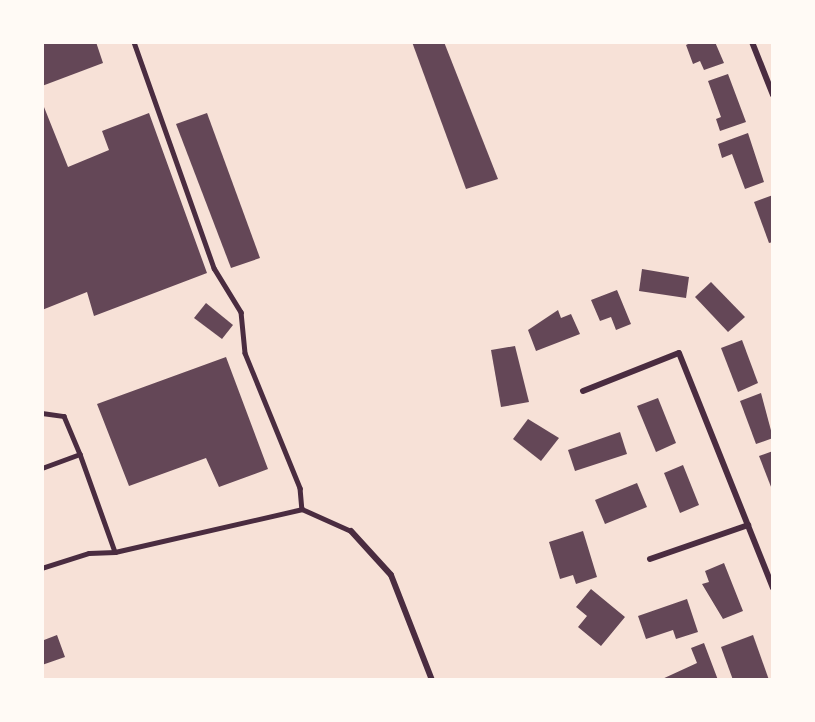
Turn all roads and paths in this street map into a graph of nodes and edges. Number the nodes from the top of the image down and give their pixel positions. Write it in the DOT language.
graph roads {
  1 [pos="134,42"];
  2 [pos="752,42"];
  3 [pos="773,95"];
  4 [pos="583,391"];
  5 [pos="42,413"];
  6 [pos="80,454"];
  7 [pos="42,468"];
  8 [pos="302,509"];
  9 [pos="748,525"];
  10 [pos="351,531"];
  11 [pos="115,552"];
  12 [pos="650,559"];
  13 [pos="42,568"];
  14 [pos="773,588"];
  15 [pos="432,680"];
  1 -- 8 [label="lane"];
  2 -- 3 [label="street"];
  4 -- 9 [label="street"];
  5 -- 6 [label="lane"];
  6 -- 7 [label="lane"];
  6 -- 11 [label="lane"];
  8 -- 10 [label="lane"];
  8 -- 11 [label="lane"];
  9 -- 12 [label="street"];
  9 -- 14 [label="street"];
  10 -- 15 [label="street"];
  11 -- 13 [label="lane"];
}
